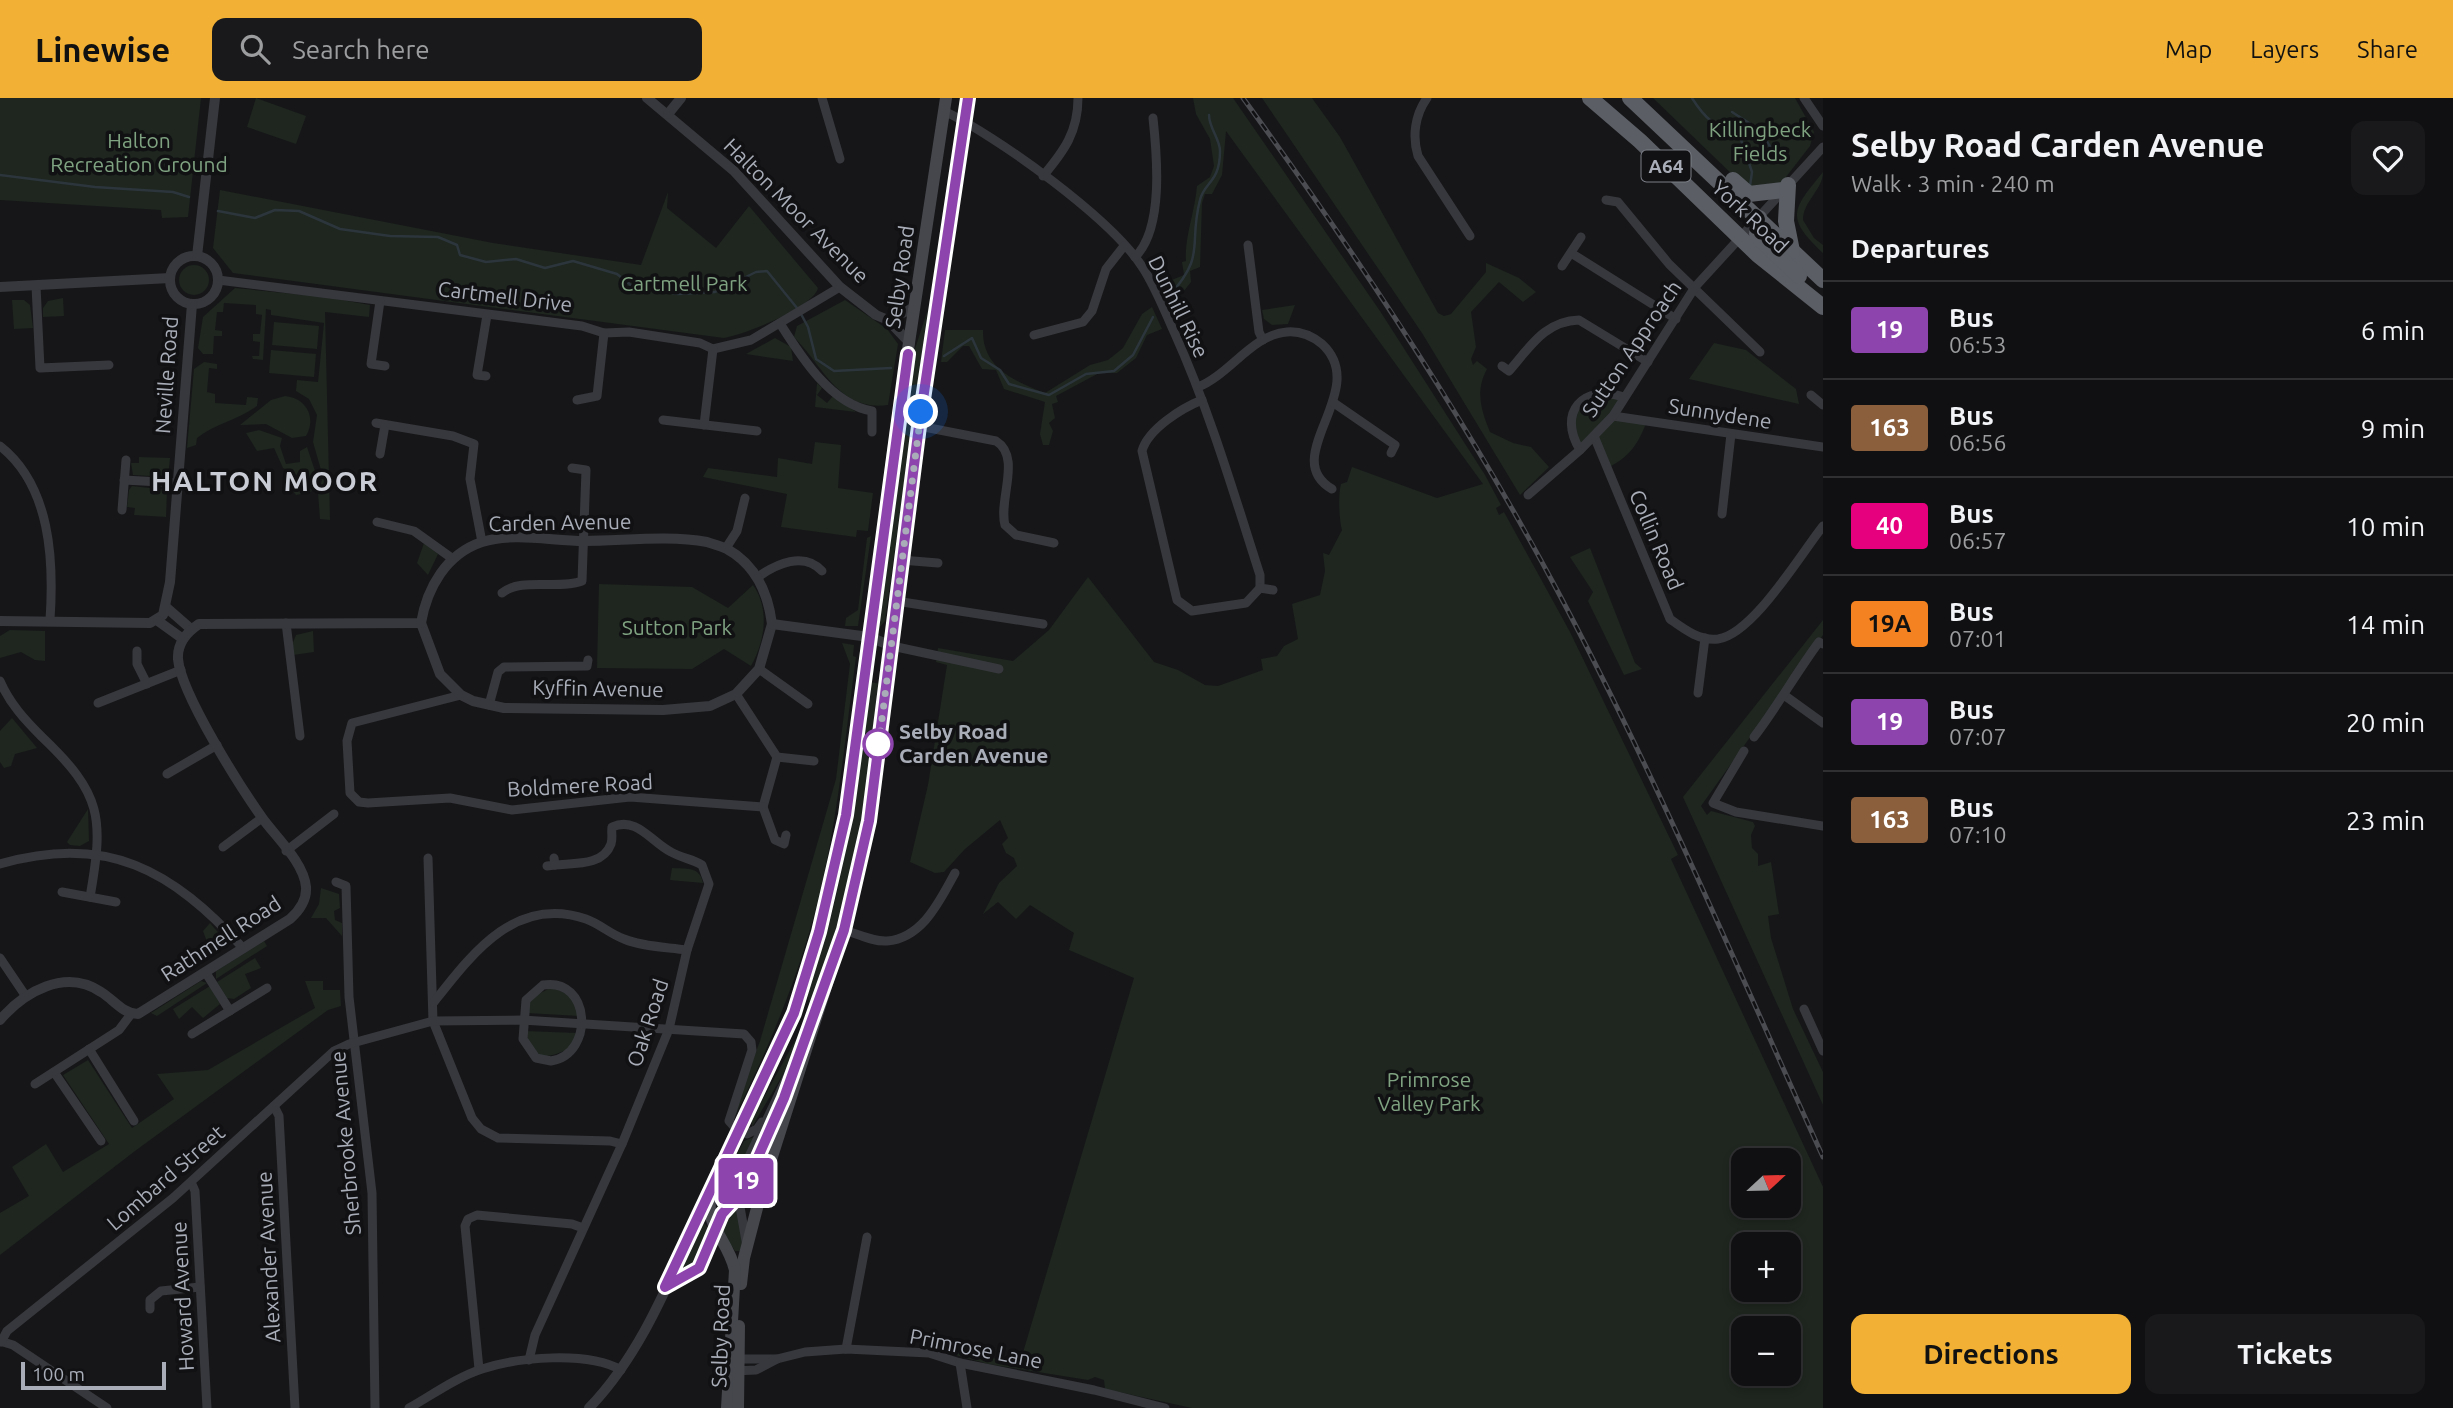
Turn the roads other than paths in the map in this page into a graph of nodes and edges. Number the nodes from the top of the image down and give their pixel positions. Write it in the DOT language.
graph roads {
  1 [pos="215,98"];
  2 [pos="646,98"];
  3 [pos="681,98"];
  4 [pos="822,98"];
  5 [pos="968,98"];
  6 [pos="1078,98"];
  7 [pos="1427,98"];
  8 [pos="1590,98"];
  9 [pos="1804,98"];
  10 [pos="1632,100"];
  11 [pos="945,105"];
  12 [pos="668,114"];
  13 [pos="1153,118"];
  14 [pos="965,121"];
  15 [pos="1823,126"];
  16 [pos="1823,146"];
  17 [pos="840,159"];
  18 [pos="1043,176"];
  19 [pos="1786,188"];
  20 [pos="1731,192"];
  21 [pos="1606,200"];
  22 [pos="1759,218"];
  23 [pos="1470,236"];
  24 [pos="1581,237"];
  25 [pos="1740,237"];
  26 [pos="1124,246"];
  27 [pos="1248,246"];
  28 [pos="1791,251"];
  29 [pos="1570,253"];
  30 [pos="197,256"];
  31 [pos="1135,257"];
  32 [pos="1562,266"];
  33 [pos="170,278"];
  34 [pos="218,280"];
  35 [pos="1823,280"];
  36 [pos="36,286"];
  37 [pos="0,287"];
  38 [pos="840,287"];
  39 [pos="1695,288"];
  40 [pos="380,302"];
  41 [pos="192,304"];
  42 [pos="1820,304"];
  43 [pos="915,307"];
  44 [pos="487,315"];
  45 [pos="1676,319"];
  46 [pos="888,320"];
  47 [pos="781,325"];
  48 [pos="604,333"];
  49 [pos="1034,335"];
  50 [pos="1263,340"];
  51 [pos="909,343"];
  52 [pos="713,349"];
  53 [pos="1760,352"];
  54 [pos="1648,362"];
  55 [pos="109,365"];
  56 [pos="385,366"];
  57 [pos="1502,366"];
  58 [pos="478,375"];
  59 [pos="1198,387"];
  60 [pos="1811,395"];
  61 [pos="1624,397"];
  62 [pos="577,400"];
  63 [pos="1202,400"];
  64 [pos="1334,403"];
  65 [pos="1823,405"];
  66 [pos="1613,416"];
  67 [pos="663,419"];
  68 [pos="704,425"];
  69 [pos="919,426"];
  70 [pos="757,431"];
  71 [pos="872,432"];
  72 [pos="1731,433"];
  73 [pos="1594,436"];
  74 [pos="1823,447"];
  75 [pos="2,450"];
  76 [pos="1580,450"];
  77 [pos="1391,453"];
  78 [pos="380,454"];
  79 [pos="126,460"];
  80 [pos="572,468"];
  81 [pos="124,480"];
  82 [pos="178,483"];
  83 [pos="1332,489"];
  84 [pos="1528,495"];
  85 [pos="744,498"];
  86 [pos="122,510"];
  87 [pos="1722,514"];
  88 [pos="377,522"];
  89 [pos="1823,526"];
  90 [pos="581,541"];
  91 [pos="482,542"];
  92 [pos="1054,543"];
  93 [pos="726,548"];
  94 [pos="453,559"];
  95 [pos="901,560"];
  96 [pos="938,563"];
  97 [pos="822,571"];
  98 [pos="758,577"];
  99 [pos="1260,588"];
  100 [pos="1273,590"];
  101 [pos="502,593"];
  102 [pos="896,601"];
  103 [pos="163,615"];
  104 [pos="50,620"];
  105 [pos="0,621"];
  106 [pos="286,623"];
  107 [pos="421,623"];
  108 [pos="772,624"];
  109 [pos="1043,624"];
  110 [pos="187,634"];
  111 [pos="869,637"];
  112 [pos="1706,638"];
  113 [pos="1823,644"];
  114 [pos="891,646"];
  115 [pos="137,651"];
  116 [pos="589,660"];
  117 [pos="759,669"];
  118 [pos="181,670"];
  119 [pos="999,670"];
  120 [pos="0,681"];
  121 [pos="147,684"];
  122 [pos="1698,692"];
  123 [pos="736,694"];
  124 [pos="461,695"];
  125 [pos="1784,695"];
  126 [pos="98,703"];
  127 [pos="808,704"];
  128 [pos="489,705"];
  129 [pos="1823,723"];
  130 [pos="300,736"];
  131 [pos="1754,737"];
  132 [pos="217,745"];
  133 [pos="1744,751"];
  134 [pos="777,757"];
  135 [pos="814,761"];
  136 [pos="167,774"];
  137 [pos="762,807"];
  138 [pos="334,814"];
  139 [pos="262,818"];
  140 [pos="1823,826"];
  141 [pos="786,835"];
  142 [pos="223,847"];
  143 [pos="286,851"];
  144 [pos="98,853"];
  145 [pos="428,858"];
  146 [pos="552,863"];
  147 [pos="0,864"];
  148 [pos="955,873"];
  149 [pos="336,882"];
  150 [pos="62,892"];
  151 [pos="90,897"];
  152 [pos="116,902"];
  153 [pos="844,930"];
  154 [pos="243,948"];
  155 [pos="687,950"];
  156 [pos="0,958"];
  157 [pos="206,974"];
  158 [pos="267,988"];
  159 [pos="25,995"];
  160 [pos="434,1002"];
  161 [pos="1804,1009"];
  162 [pos="230,1011"];
  163 [pos="131,1014"];
  164 [pos="0,1020"];
  165 [pos="522,1020"];
  166 [pos="433,1021"];
  167 [pos="813,1023"];
  168 [pos="582,1024"];
  169 [pos="669,1029"];
  170 [pos="192,1034"];
  171 [pos="1821,1039"];
  172 [pos="355,1042"];
  173 [pos="89,1049"];
  174 [pos="801,1049"];
  175 [pos="1823,1051"];
  176 [pos="54,1072"];
  177 [pos="35,1084"];
  178 [pos="778,1098"];
  179 [pos="274,1106"];
  180 [pos="134,1121"];
  181 [pos="739,1132"];
  182 [pos="101,1141"];
  183 [pos="622,1144"];
  184 [pos="191,1182"];
  185 [pos="743,1191"];
  186 [pos="711,1192"];
  187 [pos="722,1214"];
  188 [pos="583,1228"];
  189 [pos="716,1230"];
  190 [pos="867,1237"];
  191 [pos="741,1253"];
  192 [pos="200,1287"];
  193 [pos="665,1287"];
  194 [pos="150,1309"];
  195 [pos="0,1341"];
  196 [pos="846,1349"];
  197 [pos="529,1360"];
  198 [pos="960,1363"];
  199 [pos="733,1364"];
  200 [pos="479,1369"];
  201 [pos="621,1370"];
  202 [pos="107,1408"];
  203 [pos="207,1408"];
  204 [pos="295,1408"];
  205 [pos="375,1408"];
  206 [pos="409,1408"];
  207 [pos="589,1408"];
  208 [pos="727,1408"];
  209 [pos="738,1408"];
  210 [pos="967,1408"];
  211 [pos="1165,1408"];
  1 -- 30 [label="street"];
  2 -- 12 [label="street, Halton Moor Avenue"];
  3 -- 12 [label="street"];
  4 -- 17 [label="street"];
  5 -- 14 [label="main road, Selby Road"];
  6 -- 18 [label="street"];
  7 -- 23 [label="street"];
  8 -- 25 [label="highway, York Road / A64"];
  9 -- 15 [label="street"];
  10 -- 19 [label="highway"];
  10 -- 20 [label="highway, York Road / A64"];
  11 -- 14 [label="street, Dunhill Rise"];
  11 -- 43 [label="main road, Selby Road"];
  12 -- 38 [label="street, Halton Moor Avenue"];
  13 -- 31 [label="street"];
  14 -- 18 [label="street, Dunhill Rise"];
  14 -- 69 [label="main road, Selby Road"];
  16 -- 19 [label="street, Sutton Approach"];
  18 -- 26 [label="street, Dunhill Rise"];
  19 -- 22 [label="street, Sutton Approach"];
  19 -- 28 [label="highway"];
  20 -- 22 [label="highway, York Road / A64"];
  20 -- 25 [label="highway"];
  21 -- 39 [label="street"];
  22 -- 25 [label="street, Sutton Approach"];
  22 -- 28 [label="highway, York Road / A64"];
  22 -- 42 [label="highway"];
  24 -- 29 [label="street"];
  25 -- 39 [label="street, Sutton Approach"];
  25 -- 42 [label="highway, York Road / A64"];
  26 -- 31 [label="street, Dunhill Rise"];
  26 -- 49 [label="street"];
  27 -- 50 [label="street"];
  28 -- 35 [label="highway, York Road / A64"];
  29 -- 32 [label="street"];
  29 -- 45 [label="street"];
  30 -- 33 [label="street"];
  30 -- 34 [label="street"];
  31 -- 59 [label="street, Dunhill Rise"];
  33 -- 36 [label="street"];
  33 -- 41 [label="street"];
  34 -- 40 [label="street, Cartmell Drive"];
  34 -- 41 [label="street"];
  36 -- 37 [label="street"];
  36 -- 55 [label="street"];
  38 -- 46 [label="street, Halton Moor Avenue"];
  38 -- 47 [label="street, Cartmell Drive"];
  39 -- 45 [label="street, Sutton Approach"];
  39 -- 53 [label="street"];
  40 -- 44 [label="street, Cartmell Drive"];
  40 -- 56 [label="street"];
  41 -- 82 [label="street, Neville Road"];
  43 -- 46 [label="street"];
  43 -- 51 [label="main road, Selby Road"];
  44 -- 48 [label="street, Cartmell Drive"];
  44 -- 58 [label="street"];
  45 -- 54 [label="street, Sutton Approach"];
  46 -- 51 [label="street, Halton Moor Avenue"];
  47 -- 52 [label="street, Cartmell Drive"];
  47 -- 71 [label="street"];
  48 -- 52 [label="street, Cartmell Drive"];
  48 -- 62 [label="street"];
  50 -- 59 [label="street"];
  50 -- 64 [label="street"];
  51 -- 111 [label="main road, Selby Road"];
  52 -- 68 [label="street"];
  54 -- 57 [label="street"];
  54 -- 61 [label="street, Sutton Approach"];
  59 -- 63 [label="street, Dunhill Rise"];
  60 -- 65 [label="street"];
  61 -- 66 [label="street, Sutton Approach"];
  61 -- 76 [label="street"];
  63 -- 99 [label="street, Dunhill Rise"];
  63 -- 99 [label="street"];
  64 -- 77 [label="street"];
  64 -- 83 [label="street"];
  66 -- 72 [label="street, Sunnydene"];
  66 -- 73 [label="street, Sutton Approach"];
  67 -- 68 [label="street"];
  68 -- 70 [label="street"];
  69 -- 92 [label="street"];
  69 -- 95 [label="main road, Selby Road"];
  72 -- 74 [label="street, Sunnydene"];
  72 -- 87 [label="street"];
  73 -- 76 [label="street, Sutton Approach"];
  73 -- 112 [label="street, Collin Road"];
  75 -- 104 [label="street"];
  76 -- 84 [label="street, Sutton Approach"];
  78 -- 91 [label="street"];
  79 -- 81 [label="street"];
  80 -- 90 [label="street"];
  81 -- 82 [label="street"];
  81 -- 86 [label="street"];
  82 -- 103 [label="street, Neville Road"];
  85 -- 93 [label="street"];
  88 -- 94 [label="street"];
  89 -- 112 [label="street"];
  90 -- 91 [label="street, Carden Avenue"];
  90 -- 93 [label="street, Carden Avenue"];
  90 -- 101 [label="street"];
  91 -- 94 [label="street, Carden Avenue"];
  93 -- 98 [label="street"];
  94 -- 107 [label="street, Carden Avenue"];
  95 -- 96 [label="street"];
  95 -- 102 [label="main road, Selby Road"];
  97 -- 98 [label="street"];
  98 -- 108 [label="street"];
  99 -- 100 [label="street"];
  102 -- 109 [label="street"];
  102 -- 114 [label="main road, Selby Road"];
  103 -- 104 [label="street"];
  103 -- 110 [label="street"];
  103 -- 110 [label="street"];
  104 -- 105 [label="street"];
  106 -- 107 [label="street"];
  106 -- 110 [label="street"];
  106 -- 130 [label="street"];
  107 -- 124 [label="street, Kyffin Avenue"];
  108 -- 111 [label="street"];
  108 -- 117 [label="street, Kyffin Avenue"];
  110 -- 118 [label="street, Rathmell Road"];
  111 -- 114 [label="street"];
  111 -- 181 [label="main road, Selby Road"];
  112 -- 122 [label="street"];
  113 -- 125 [label="street"];
  114 -- 119 [label="street"];
  114 -- 153 [label="main road, Selby Road"];
  115 -- 121 [label="street"];
  116 -- 128 [label="street"];
  117 -- 123 [label="street, Kyffin Avenue"];
  117 -- 127 [label="street"];
  118 -- 121 [label="street"];
  118 -- 132 [label="street, Rathmell Road"];
  120 -- 144 [label="street"];
  121 -- 126 [label="street"];
  123 -- 128 [label="street, Kyffin Avenue"];
  123 -- 134 [label="street"];
  124 -- 128 [label="street, Kyffin Avenue"];
  124 -- 137 [label="street, Boldmere Road"];
  125 -- 129 [label="street"];
  125 -- 131 [label="street"];
  132 -- 136 [label="street"];
  132 -- 139 [label="street, Rathmell Road"];
  133 -- 140 [label="street"];
  134 -- 135 [label="street"];
  134 -- 137 [label="street"];
  137 -- 141 [label="street"];
  138 -- 143 [label="street"];
  139 -- 142 [label="street"];
  139 -- 143 [label="street, Rathmell Road"];
  143 -- 154 [label="street, Rathmell Road"];
  144 -- 147 [label="street"];
  144 -- 151 [label="street"];
  144 -- 154 [label="street"];
  145 -- 160 [label="street"];
  146 -- 155 [label="street, Oak Road"];
  148 -- 153 [label="street"];
  149 -- 172 [label="street, Sherbrooke Avenue"];
  150 -- 151 [label="street"];
  151 -- 152 [label="street"];
  153 -- 167 [label="main road, Selby Road"];
  154 -- 157 [label="street, Rathmell Road"];
  155 -- 160 [label="street"];
  155 -- 169 [label="street, Oak Road"];
  156 -- 159 [label="street"];
  157 -- 162 [label="street"];
  157 -- 163 [label="street, Rathmell Road"];
  158 -- 162 [label="street"];
  159 -- 163 [label="street"];
  159 -- 164 [label="street"];
  160 -- 166 [label="street"];
  161 -- 171 [label="street"];
  162 -- 170 [label="street"];
  163 -- 173 [label="street"];
  165 -- 166 [label="street, Lombard Street"];
  165 -- 168 [label="street, Lombard Street"];
  165 -- 168 [label="street"];
  165 -- 168 [label="street"];
  166 -- 172 [label="street, Lombard Street"];
  166 -- 183 [label="street"];
  167 -- 174 [label="street, Selby Road"];
  167 -- 191 [label="main road, Selby Road"];
  168 -- 169 [label="street, Lombard Street"];
  169 -- 181 [label="street, Lombard Street"];
  169 -- 183 [label="street, Oak Road"];
  171 -- 175 [label="street"];
  172 -- 179 [label="street, Lombard Street"];
  172 -- 205 [label="street, Sherbrooke Avenue"];
  173 -- 176 [label="street"];
  173 -- 180 [label="street"];
  174 -- 178 [label="street, Selby Road"];
  174 -- 185 [label="street"];
  176 -- 177 [label="street"];
  176 -- 182 [label="street"];
  178 -- 181 [label="street"];
  178 -- 187 [label="street, Selby Road"];
  179 -- 184 [label="street, Lombard Street"];
  179 -- 204 [label="street, Alexander Avenue"];
  181 -- 186 [label="main road, Selby Road"];
  183 -- 188 [label="street, Oak Road"];
  184 -- 192 [label="street, Howard Avenue"];
  184 -- 195 [label="street, Lombard Street"];
  185 -- 187 [label="street"];
  185 -- 191 [label="street"];
  186 -- 189 [label="main road, Selby Road"];
  186 -- 193 [label="street"];
  187 -- 189 [label="street, Selby Road"];
  188 -- 197 [label="street, Oak Road"];
  188 -- 200 [label="street"];
  189 -- 191 [label="main road, Selby Road"];
  189 -- 193 [label="street"];
  190 -- 196 [label="street"];
  191 -- 199 [label="main road, Selby Road"];
  192 -- 194 [label="street"];
  192 -- 203 [label="street, Howard Avenue"];
  193 -- 201 [label="street"];
  195 -- 202 [label="street"];
  196 -- 198 [label="street, Primrose Lane"];
  196 -- 199 [label="street, Primrose Lane"];
  197 -- 200 [label="street"];
  197 -- 201 [label="street"];
  198 -- 210 [label="street"];
  198 -- 211 [label="street, Primrose Lane"];
  199 -- 208 [label="main road, Selby Road"];
  199 -- 209 [label="main road, Selby Road"];
  200 -- 206 [label="street"];
  201 -- 207 [label="street"];
}
